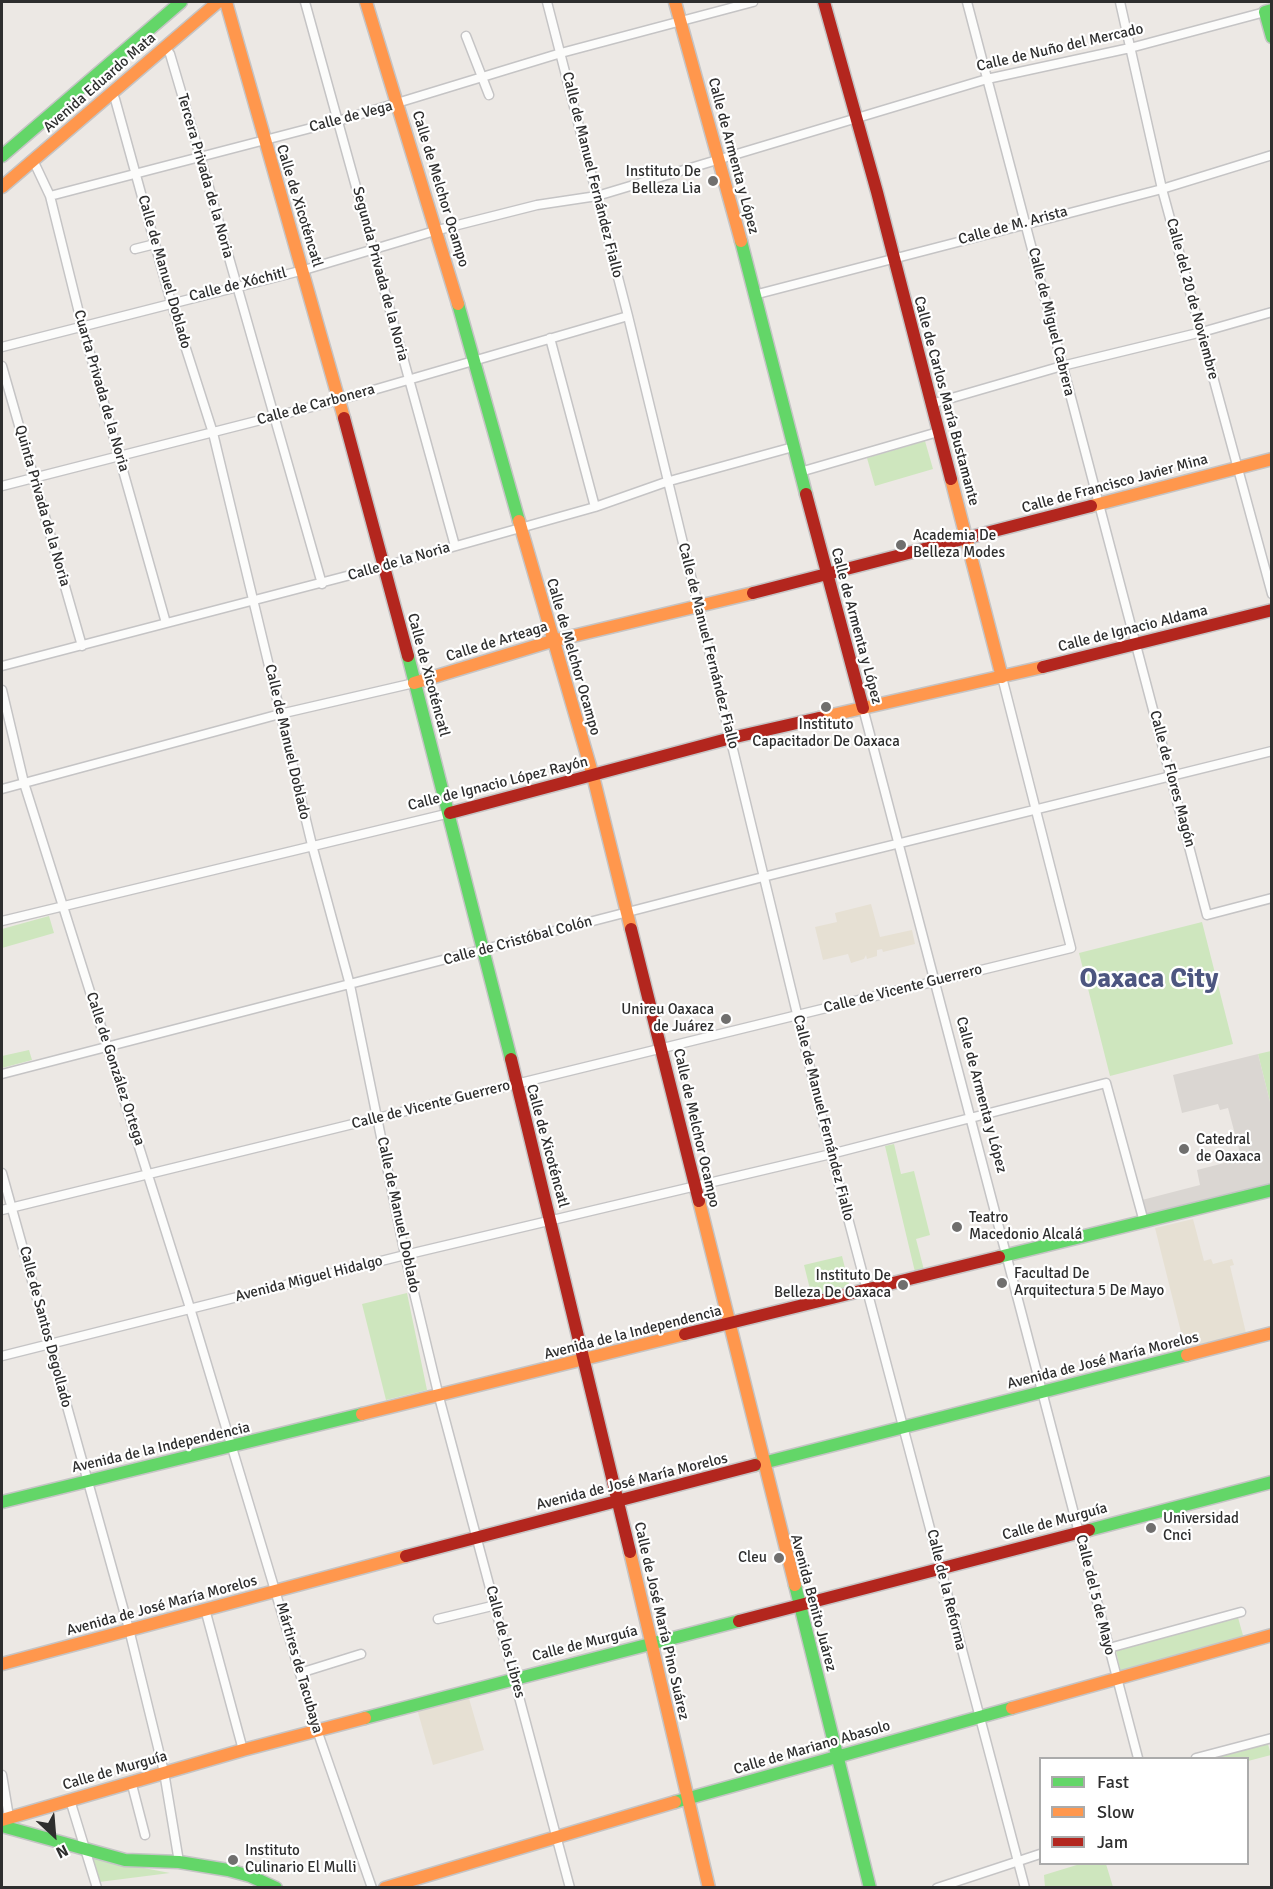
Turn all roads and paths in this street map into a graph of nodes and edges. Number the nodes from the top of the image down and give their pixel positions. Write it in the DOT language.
graph roads {
  1 [pos="181,2"];
  2 [pos="218,2"];
  3 [pos="226,2"];
  4 [pos="305,2"];
  5 [pos="366,2"];
  6 [pos="547,2"];
  7 [pos="675,2"];
  8 [pos="753,2"];
  9 [pos="824,2"];
  10 [pos="967,2"];
  11 [pos="1120,2"];
  12 [pos="1268,11"];
  13 [pos="680,20"];
  14 [pos="466,36"];
  15 [pos="1272,37"];
  16 [pos="165,47"];
  17 [pos="1130,48"];
  18 [pos="561,53"];
  19 [pos="482,76"];
  20 [pos="987,79"];
  21 [pos="111,94"];
  22 [pos="489,95"];
  23 [pos="397,104"];
  24 [pos="856,119"];
  25 [pos="338,121"];
  26 [pos="263,140"];
  27 [pos="1272,155"];
  28 [pos="2,156"];
  29 [pos="200,156"];
  30 [pos="720,157"];
  31 [pos="33,160"];
  32 [pos="136,174"];
  33 [pos="2,187"];
  34 [pos="1162,189"];
  35 [pos="597,195"];
  36 [pos="51,196"];
  37 [pos="1026,222"];
  38 [pos="438,230"];
  39 [pos="154,244"];
  40 [pos="374,247"];
  41 [pos="135,249"];
  42 [pos="893,257"];
  43 [pos="304,270"];
  44 [pos="235,285"];
  45 [pos="754,295"];
  46 [pos="171,302"];
  47 [pos="1272,312"];
  48 [pos="628,316"];
  49 [pos="82,325"];
  50 [pos="1202,333"];
  51 [pos="550,338"];
  52 [pos="2,347"];
  53 [pos="475,359"];
  54 [pos="2,366"];
  55 [pos="1062,366"];
  56 [pos="408,379"];
  57 [pos="339,400"];
  58 [pos="931,404"];
  59 [pos="276,416"];
  60 [pos="938,432"];
  61 [pos="213,433"];
  62 [pos="793,447"];
  63 [pos="119,456"];
  64 [pos="1272,459"];
  65 [pos="1238,468"];
  66 [pos="800,472"];
  67 [pos="35,477"];
  68 [pos="666,482"];
  69 [pos="2,486"];
  70 [pos="1098,503"];
  71 [pos="595,507"];
  72 [pos="521,528"];
  73 [pos="967,539"];
  74 [pos="455,546"];
  75 [pos="385,566"];
  76 [pos="827,575"];
  77 [pos="322,584"];
  78 [pos="1272,594"];
  79 [pos="254,600"];
  80 [pos="698,605"];
  81 [pos="1272,610"];
  82 [pos="166,623"];
  83 [pos="552,641"];
  84 [pos="1135,643"];
  85 [pos="82,646"];
  86 [pos="2,666"];
  87 [pos="1002,677"];
  88 [pos="414,683"];
  89 [pos="2,690"];
  90 [pos="863,708"];
  91 [pos="280,714"];
  92 [pos="731,738"];
  93 [pos="1272,751"];
  94 [pos="1172,774"];
  95 [pos="593,776"];
  96 [pos="24,783"];
  97 [pos="2,789"];
  98 [pos="1036,811"];
  99 [pos="450,813"];
  100 [pos="312,845"];
  101 [pos="901,845"];
  102 [pos="763,878"];
  103 [pos="1272,898"];
  104 [pos="62,904"];
  105 [pos="628,912"];
  106 [pos="2,921"];
  107 [pos="1071,948"];
  108 [pos="484,950"];
  109 [pos="936,981"];
  110 [pos="350,984"];
  111 [pos="799,1016"];
  112 [pos="108,1047"];
  113 [pos="662,1048"];
  114 [pos="2,1074"];
  115 [pos="515,1084"];
  116 [pos="378,1118"];
  117 [pos="972,1118"];
  118 [pos="831,1154"];
  119 [pos="2,1173"];
  120 [pos="147,1173"];
  121 [pos="694,1186"];
  122 [pos="1272,1190"];
  123 [pos="11,1208"];
  124 [pos="2,1210"];
  125 [pos="551,1220"];
  126 [pos="1144,1222"];
  127 [pos="405,1255"];
  128 [pos="1009,1256"];
  129 [pos="866,1291"];
  130 [pos="190,1308"];
  131 [pos="731,1325"];
  132 [pos="1272,1334"];
  133 [pos="50,1343"];
  134 [pos="2,1356"];
  135 [pos="585,1360"];
  136 [pos="1042,1393"];
  137 [pos="438,1397"];
  138 [pos="904,1428"];
  139 [pos="232,1447"];
  140 [pos="763,1466"];
  141 [pos="87,1481"];
  142 [pos="1272,1482"];
  143 [pos="617,1501"];
  144 [pos="2,1502"];
  145 [pos="1079,1530"];
  146 [pos="477,1537"];
  147 [pos="941,1568"];
  148 [pos="277,1591"];
  149 [pos="798,1604"];
  150 [pos="496,1605"];
  151 [pos="205,1609"];
  152 [pos="1241,1612"];
  153 [pos="438,1619"];
  154 [pos="129,1629"];
  155 [pos="1272,1635"];
  156 [pos="650,1643"];
  157 [pos="1109,1648"];
  158 [pos="361,1654"];
  159 [pos="2,1664"];
  160 [pos="300,1673"];
  161 [pos="515,1678"];
  162 [pos="1116,1679"];
  163 [pos="978,1716"];
  164 [pos="317,1730"];
  165 [pos="1272,1738"];
  166 [pos="243,1750"];
  167 [pos="838,1757"];
  168 [pos="1138,1757"];
  169 [pos="1200,1757"];
  170 [pos="164,1772"];
  171 [pos="2,1775"];
  172 [pos="131,1781"];
  173 [pos="688,1798"];
  174 [pos="70,1800"];
  175 [pos="4,1821"];
  176 [pos="145,1835"];
  177 [pos="556,1836"];
  178 [pos="86,1851"];
  179 [pos="1039,1855"];
  180 [pos="179,1862"];
  181 [pos="1018,1862"];
  182 [pos="97,1887"];
  183 [pos="276,1887"];
  184 [pos="372,1887"];
  185 [pos="385,1887"];
  186 [pos="570,1887"];
  187 [pos="709,1887"];
  188 [pos="870,1887"];
  189 [pos="937,1887"];
  190 [pos="1025,1887"];
  1 -- 28 [label="main road, Avenida Eduardo Mata"];
  2 -- 16 [label="main road, Avenida Eduardo Mata"];
  3 -- 26 [label="main road, Calle de Xicoténcatl"];
  4 -- 25 [label="street, Segunda Privada de la Noria"];
  5 -- 23 [label="main road, Calle de Melchor Ocampo"];
  6 -- 18 [label="street, Calle de Manuel Fernández Fiallo"];
  7 -- 13 [label="main road, Calle de Armenta y López"];
  8 -- 13 [label="street, Calle de Vega"];
  9 -- 24 [label="main road, Calle de Carlos María Bustamante"];
  10 -- 20 [label="street, Calle de Miguel Cabrera"];
  11 -- 17 [label="street, Calle del 20 de Noviembre"];
  12 -- 15 [label="main road"];
  12 -- 17 [label="street, Calle de Nuño del Mercado"];
  13 -- 18 [label="street, Calle de Vega"];
  13 -- 30 [label="main road, Calle de Armenta y López"];
  14 -- 19 [label="street"];
  16 -- 21 [label="main road, Avenida Eduardo Mata"];
  16 -- 29 [label="street, Tercera Privada de la Noria"];
  17 -- 20 [label="street, Calle de Nuño del Mercado"];
  17 -- 34 [label="street, Calle del 20 de Noviembre"];
  18 -- 19 [label="street, Calle de Vega"];
  18 -- 35 [label="street, Calle de Manuel Fernández Fiallo"];
  19 -- 22 [label="street"];
  19 -- 23 [label="street, Calle de Vega"];
  20 -- 24 [label="street, Calle de Nuño del Mercado"];
  20 -- 37 [label="street, Calle de Miguel Cabrera"];
  21 -- 31 [label="main road, Avenida Eduardo Mata"];
  21 -- 32 [label="street, Calle de Manuel Doblado"];
  23 -- 25 [label="street, Calle de Vega"];
  23 -- 38 [label="main road, Calle de Melchor Ocampo"];
  24 -- 30 [label="street, Calle de Xóchitl"];
  24 -- 42 [label="main road, Calle de Carlos María Bustamante"];
  25 -- 26 [label="street, Calle de Vega"];
  25 -- 40 [label="street, Segunda Privada de la Noria"];
  26 -- 29 [label="street, Calle de Vega"];
  26 -- 43 [label="main road, Calle de Xicoténcatl"];
  27 -- 34 [label="street, Calle de M. Arista"];
  29 -- 32 [label="street, Calle de Vega"];
  29 -- 44 [label="street, Tercera Privada de la Noria"];
  30 -- 35 [label="street, Calle de Xóchitl"];
  30 -- 45 [label="main road, Calle de Armenta y López"];
  31 -- 33 [label="main road, Avenida Eduardo Mata"];
  31 -- 36 [label="street, Cuarta Privada de la Noria"];
  32 -- 36 [label="street, Calle de Vega"];
  32 -- 39 [label="street, Calle de Manuel Doblado"];
  34 -- 37 [label="street, Calle de M. Arista"];
  34 -- 50 [label="street, Calle del 20 de Noviembre"];
  35 -- 38 [label="street, Calle de Xóchitl"];
  35 -- 48 [label="street, Calle de Manuel Fernández Fiallo"];
  36 -- 49 [label="street, Cuarta Privada de la Noria"];
  37 -- 42 [label="street, Calle de M. Arista"];
  37 -- 55 [label="street, Calle de Miguel Cabrera"];
  38 -- 40 [label="street, Calle de Xóchitl"];
  38 -- 53 [label="main road, Calle de Melchor Ocampo"];
  39 -- 41 [label="street"];
  39 -- 46 [label="street, Calle de Manuel Doblado"];
  40 -- 43 [label="street, Calle de Xóchitl"];
  40 -- 56 [label="street, Segunda Privada de la Noria"];
  42 -- 45 [label="street, Calle de M. Arista"];
  42 -- 58 [label="main road, Calle de Carlos María Bustamante"];
  43 -- 44 [label="street, Calle de Xóchitl"];
  43 -- 57 [label="main road, Calle de Xicoténcatl"];
  44 -- 46 [label="street, Calle de Xóchitl"];
  44 -- 59 [label="street, Tercera Privada de la Noria"];
  45 -- 62 [label="main road, Calle de Armenta y López"];
  46 -- 49 [label="street, Calle de Xóchitl"];
  46 -- 61 [label="street, Calle de Manuel Doblado"];
  47 -- 50 [label="street"];
  48 -- 51 [label="street, Calle de Carbonera"];
  48 -- 68 [label="street, Calle de Manuel Fernández Fiallo"];
  49 -- 52 [label="street, Calle de Xóchitl"];
  49 -- 63 [label="street, Cuarta Privada de la Noria"];
  50 -- 55 [label="street"];
  50 -- 65 [label="street, Calle del 20 de Noviembre"];
  51 -- 53 [label="street, Calle de Carbonera"];
  51 -- 71 [label="street"];
  53 -- 56 [label="street, Calle de Carbonera"];
  53 -- 72 [label="main road, Calle de Melchor Ocampo"];
  54 -- 67 [label="street, Quinta Privada de la Noria"];
  55 -- 58 [label="street"];
  55 -- 70 [label="street, Calle de Miguel Cabrera"];
  56 -- 57 [label="street, Calle de Carbonera"];
  56 -- 74 [label="street, Segunda Privada de la Noria"];
  57 -- 59 [label="street, Calle de Carbonera"];
  57 -- 75 [label="main road, Calle de Xicoténcatl"];
  58 -- 60 [label="main road, Calle de Carlos María Bustamante"];
  59 -- 61 [label="street, Calle de Carbonera"];
  59 -- 77 [label="street, Tercera Privada de la Noria"];
  60 -- 66 [label="street"];
  60 -- 73 [label="main road, Calle de Carlos María Bustamante"];
  61 -- 63 [label="street, Calle de Carbonera"];
  61 -- 79 [label="street, Calle de Manuel Doblado"];
  62 -- 66 [label="main road, Calle de Armenta y López"];
  62 -- 68 [label="street, Calle de la Noria"];
  63 -- 67 [label="street, Calle de Carbonera"];
  63 -- 82 [label="street, Cuarta Privada de la Noria"];
  64 -- 65 [label="main road, Calle de Francisco Javier Mina"];
  65 -- 70 [label="main road, Calle de Francisco Javier Mina"];
  65 -- 78 [label="street, Calle del 20 de Noviembre"];
  66 -- 76 [label="main road, Calle de Armenta y López"];
  67 -- 69 [label="street, Calle de Carbonera"];
  67 -- 85 [label="street, Quinta Privada de la Noria"];
  68 -- 71 [label="street, Calle de la Noria"];
  68 -- 80 [label="street, Calle de Manuel Fernández Fiallo"];
  70 -- 73 [label="main road, Calle de Francisco Javier Mina"];
  70 -- 84 [label="street, Calle de Miguel Cabrera"];
  71 -- 72 [label="street, Calle de la Noria"];
  72 -- 74 [label="street, Calle de la Noria"];
  72 -- 83 [label="main road, Calle de Melchor Ocampo"];
  73 -- 76 [label="main road, Calle de Arteaga"];
  73 -- 87 [label="main road, Calle de Carlos María Bustamante"];
  74 -- 75 [label="street, Calle de la Noria"];
  75 -- 77 [label="street, Calle de la Noria"];
  75 -- 88 [label="main road, Calle de Xicoténcatl"];
  76 -- 80 [label="main road, Calle de Arteaga"];
  76 -- 90 [label="main road, Calle de Armenta y López"];
  77 -- 79 [label="street, Calle de la Noria"];
  79 -- 82 [label="street, Calle de la Noria"];
  79 -- 91 [label="street, Calle de Manuel Doblado"];
  80 -- 83 [label="main road, Calle de Arteaga"];
  80 -- 92 [label="street, Calle de Manuel Fernández Fiallo"];
  81 -- 84 [label="main road, Calle de Ignacio Aldama"];
  82 -- 85 [label="street, Calle de la Noria"];
  83 -- 88 [label="main road, Calle de Arteaga"];
  83 -- 95 [label="main road, Calle de Melchor Ocampo"];
  84 -- 87 [label="main road, Calle de Ignacio Aldama"];
  84 -- 94 [label="street, Calle de Flores Magón"];
  85 -- 86 [label="street, Calle de la Noria"];
  87 -- 90 [label="main road, Calle de Ignacio López Rayón"];
  87 -- 98 [label="street, Calle de Carlos María Bustamante"];
  88 -- 91 [label="street, Calle de Arteaga"];
  88 -- 99 [label="main road, Calle de Xicoténcatl"];
  89 -- 96 [label="street, Calle de González Ortega"];
  90 -- 92 [label="main road, Calle de Ignacio López Rayón"];
  90 -- 101 [label="street, Calle de Armenta y López"];
  91 -- 96 [label="street, Calle de Arteaga"];
  91 -- 100 [label="street, Calle de Manuel Doblado"];
  92 -- 95 [label="main road, Calle de Ignacio López Rayón"];
  92 -- 102 [label="street, Calle de Manuel Fernández Fiallo"];
  93 -- 94 [label="street, Calle de Cristóbal Colón"];
  94 -- 98 [label="street, Calle de Cristóbal Colón"];
  94 -- 103 [label="street, Calle de Flores Magón"];
  95 -- 99 [label="main road, Calle de Ignacio López Rayón"];
  95 -- 105 [label="main road, Calle de Melchor Ocampo"];
  96 -- 97 [label="street, Calle de Arteaga"];
  96 -- 104 [label="street, Calle de González Ortega"];
  98 -- 101 [label="street, Calle de Cristóbal Colón"];
  98 -- 107 [label="street, Calle de Carlos María Bustamante"];
  99 -- 100 [label="street, Calle de Ignacio López Rayón"];
  99 -- 108 [label="main road, Calle de Xicoténcatl"];
  100 -- 104 [label="street, Calle de Ignacio López Rayón"];
  100 -- 110 [label="street, Calle de Manuel Doblado"];
  101 -- 102 [label="street, Calle de Cristóbal Colón"];
  101 -- 109 [label="street, Calle de Armenta y López"];
  102 -- 105 [label="street, Calle de Cristóbal Colón"];
  102 -- 111 [label="street, Calle de Manuel Fernández Fiallo"];
  104 -- 106 [label="street, Calle de Ignacio López Rayón"];
  104 -- 112 [label="street, Calle de González Ortega"];
  105 -- 108 [label="street, Calle de Cristóbal Colón"];
  105 -- 113 [label="main road, Calle de Melchor Ocampo"];
  107 -- 109 [label="street, Calle de Vicente Guerrero"];
  108 -- 110 [label="street, Calle de Cristóbal Colón"];
  108 -- 115 [label="main road, Calle de Xicoténcatl"];
  109 -- 111 [label="street, Calle de Vicente Guerrero"];
  109 -- 117 [label="street, Calle de Armenta y López"];
  110 -- 112 [label="street, Calle de Cristóbal Colón"];
  110 -- 116 [label="street, Calle de Manuel Doblado"];
  111 -- 113 [label="street, Calle de Vicente Guerrero"];
  111 -- 118 [label="street, Calle de Manuel Fernández Fiallo"];
  112 -- 114 [label="street, Calle de Cristóbal Colón"];
  112 -- 120 [label="street, Calle de González Ortega"];
  113 -- 115 [label="street, Calle de Vicente Guerrero"];
  113 -- 121 [label="main road, Calle de Melchor Ocampo"];
  115 -- 116 [label="street, Calle de Vicente Guerrero"];
  115 -- 125 [label="main road, Calle de Xicoténcatl"];
  116 -- 120 [label="street, Calle de Vicente Guerrero"];
  116 -- 127 [label="street, Calle de Manuel Doblado"];
  117 -- 118 [label="street, Avenida Miguel Hidalgo"];
  117 -- 126 [label="street, Avenida Miguel Hidalgo"];
  117 -- 128 [label="street, Calle de Armenta y López"];
  118 -- 121 [label="street, Avenida Miguel Hidalgo"];
  118 -- 129 [label="street, Calle de Manuel Fernández Fiallo"];
  119 -- 123 [label="street, Calle de Santos Degollado"];
  120 -- 123 [label="street, Calle de Vicente Guerrero"];
  120 -- 130 [label="street, Calle de González Ortega"];
  121 -- 125 [label="street, Avenida Miguel Hidalgo"];
  121 -- 131 [label="main road, Calle de Melchor Ocampo"];
  122 -- 126 [label="main road, Avenida de la Independencia"];
  123 -- 124 [label="street, Calle de Vicente Guerrero"];
  123 -- 133 [label="street, Calle de Santos Degollado"];
  125 -- 127 [label="street, Avenida Miguel Hidalgo"];
  125 -- 135 [label="main road, Calle de Xicoténcatl"];
  126 -- 128 [label="main road, Avenida de la Independencia"];
  127 -- 130 [label="street, Avenida Miguel Hidalgo"];
  127 -- 137 [label="street, Calle de Manuel Doblado"];
  128 -- 129 [label="main road, Avenida de la Independencia"];
  128 -- 136 [label="street, Calle del 5 de Mayo"];
  129 -- 131 [label="main road, Avenida de la Independencia"];
  129 -- 138 [label="street, Calle de la Reforma"];
  130 -- 133 [label="street, Avenida Miguel Hidalgo"];
  130 -- 139 [label="street, Calle de González Ortega"];
  131 -- 135 [label="main road, Avenida de la Independencia"];
  131 -- 140 [label="main road, Avenida Benito Juárez"];
  132 -- 136 [label="main road, Avenida de José María Morelos"];
  133 -- 134 [label="street, Avenida Miguel Hidalgo"];
  133 -- 141 [label="street, Calle de Santos Degollado"];
  135 -- 137 [label="main road, Avenida de la Independencia"];
  135 -- 143 [label="main road, Calle de José María Pino Suárez"];
  136 -- 138 [label="main road, Avenida de José María Morelos"];
  136 -- 145 [label="street, Calle del 5 de Mayo"];
  137 -- 139 [label="main road, Avenida de la Independencia"];
  137 -- 146 [label="street, Calle de los Libres"];
  138 -- 140 [label="main road, Avenida de José María Morelos"];
  138 -- 147 [label="street, Calle de la Reforma"];
  139 -- 141 [label="main road, Avenida de la Independencia"];
  139 -- 148 [label="street, Mártires de Tacubaya"];
  140 -- 143 [label="main road, Avenida de José María Morelos"];
  140 -- 149 [label="main road, Avenida Benito Juárez"];
  141 -- 144 [label="main road, Avenida de la Independencia"];
  141 -- 154 [label="street, Calle de Santos Degollado"];
  142 -- 145 [label="main road, Calle de Murguía"];
  143 -- 146 [label="main road, Avenida de José María Morelos"];
  143 -- 156 [label="main road, Calle de José María Pino Suárez"];
  145 -- 147 [label="main road, Calle de Murguía"];
  145 -- 157 [label="street, Calle del 5 de Mayo"];
  146 -- 148 [label="main road, Avenida de José María Morelos"];
  146 -- 150 [label="street, Calle de los Libres"];
  147 -- 149 [label="main road, Calle de Murguía"];
  147 -- 163 [label="street, Calle de la Reforma"];
  148 -- 151 [label="main road, Avenida de José María Morelos"];
  148 -- 160 [label="street, Mártires de Tacubaya"];
  149 -- 156 [label="main road, Calle de Murguía"];
  149 -- 167 [label="main road, Avenida Benito Juárez"];
  150 -- 153 [label="street"];
  150 -- 161 [label="street, Calle de los Libres"];
  151 -- 154 [label="main road, Avenida de José María Morelos"];
  151 -- 166 [label="street"];
  152 -- 157 [label="street"];
  154 -- 159 [label="main road, Avenida de José María Morelos"];
  154 -- 170 [label="street, Calle de Santos Degollado"];
  155 -- 162 [label="main road, Calle de Mariano Abasolo"];
  156 -- 161 [label="main road, Calle de Murguía"];
  156 -- 173 [label="main road, Calle de José María Pino Suárez"];
  157 -- 162 [label="street, Calle del 5 de Mayo"];
  158 -- 160 [label="street"];
  160 -- 164 [label="street, Mártires de Tacubaya"];
  161 -- 164 [label="main road, Calle de Murguía"];
  161 -- 177 [label="street, Calle de los Libres"];
  162 -- 163 [label="main road, Calle de Mariano Abasolo"];
  162 -- 168 [label="street, Calle del 5 de Mayo"];
  163 -- 167 [label="main road, Calle de Mariano Abasolo"];
  163 -- 181 [label="street, Calle de la Reforma"];
  164 -- 166 [label="main road, Calle de Murguía"];
  164 -- 184 [label="street, Mártires de Tacubaya"];
  165 -- 169 [label="street"];
  166 -- 170 [label="main road, Calle de Murguía"];
  167 -- 173 [label="main road, Calle de Mariano Abasolo"];
  167 -- 188 [label="main road, Avenida Benito Juárez"];
  170 -- 172 [label="main road, Calle de Murguía"];
  170 -- 180 [label="street, Calle de Santos Degollado"];
  171 -- 175 [label="street"];
  172 -- 174 [label="main road, Calle de Murguía"];
  172 -- 176 [label="street"];
  173 -- 177 [label="main road, Calle de Mariano Abasolo"];
  173 -- 187 [label="main road, Calle de José María Pino Suárez"];
  174 -- 175 [label="main road, Calle de Murguía"];
  174 -- 178 [label="street"];
  175 -- 178 [label="main road"];
  177 -- 185 [label="main road, Calle de Mariano Abasolo"];
  177 -- 186 [label="street, Calle de los Libres"];
  178 -- 180 [label="main road"];
  178 -- 182 [label="street"];
  179 -- 181 [label="street"];
  180 -- 183 [label="main road"];
  181 -- 189 [label="street"];
  181 -- 190 [label="street, Calle de la Reforma"];
}
